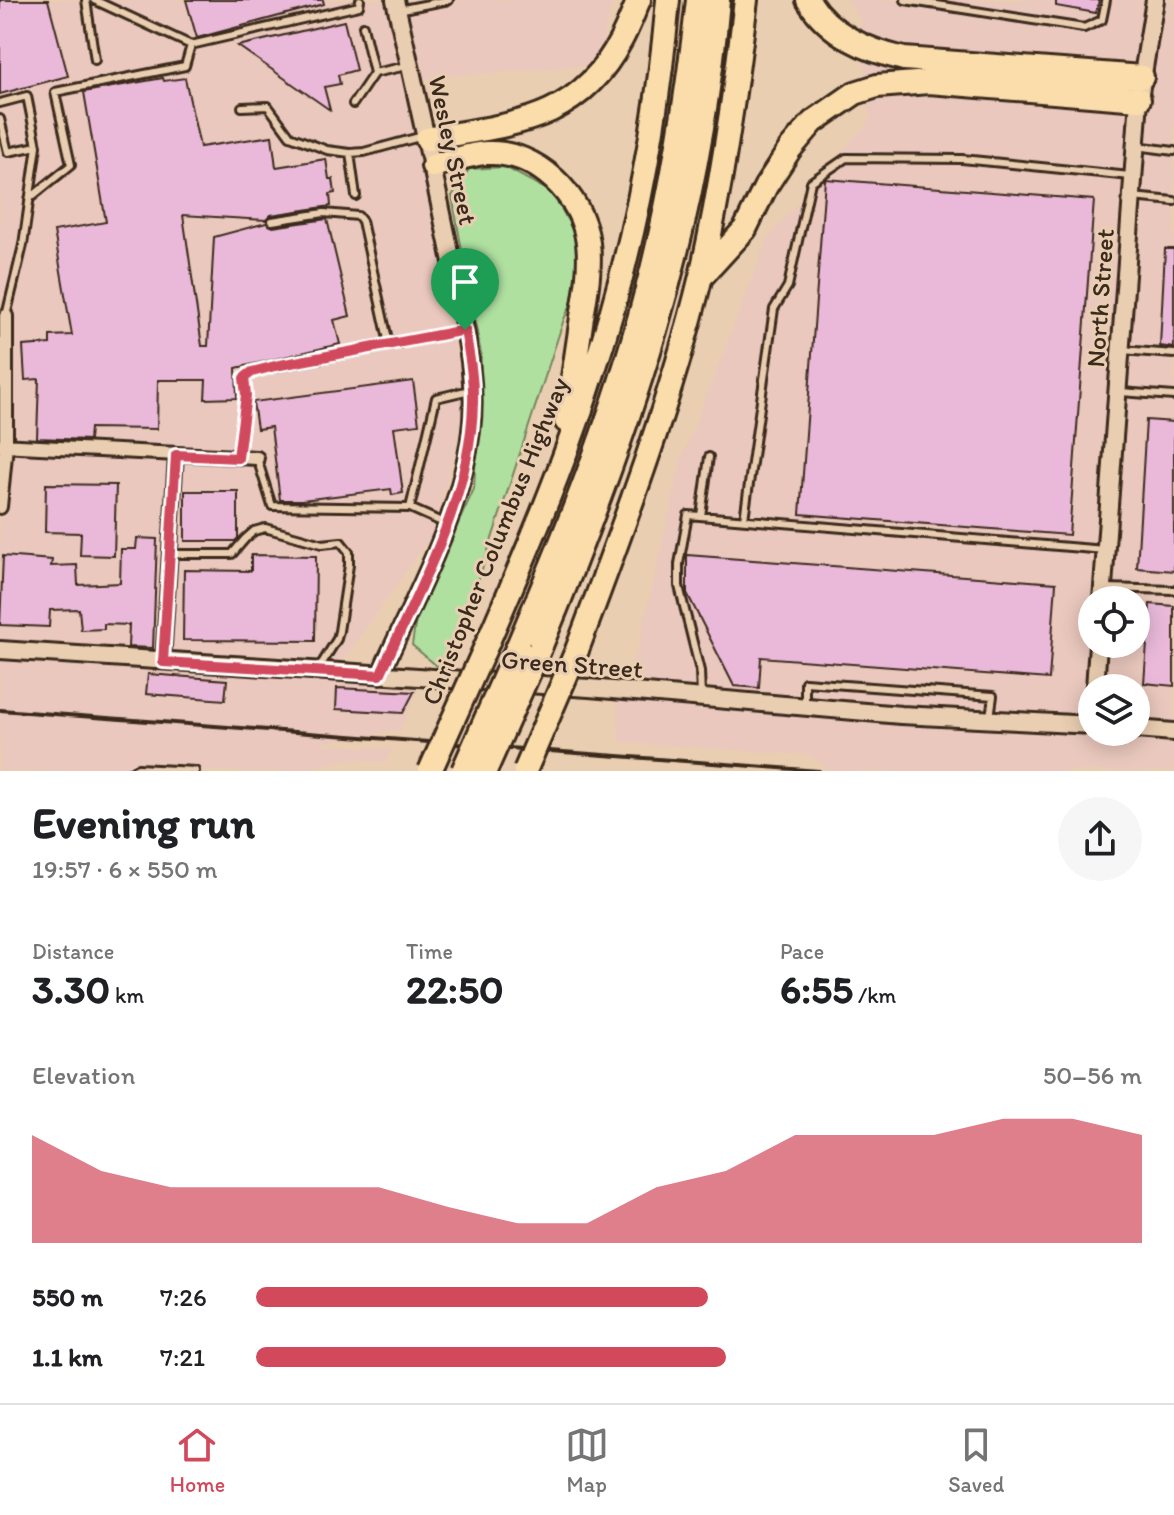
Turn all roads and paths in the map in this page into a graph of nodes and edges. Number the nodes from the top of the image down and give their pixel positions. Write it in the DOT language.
graph roads {
  1 [pos="86,0"];
  2 [pos="94,0"];
  3 [pos="360,0"];
  4 [pos="449,0"];
  5 [pos="639,0"];
  6 [pos="668,0"];
  7 [pos="698,0"];
  8 [pos="718,0"];
  9 [pos="746,0"];
  10 [pos="808,0"];
  11 [pos="905,0"];
  12 [pos="1106,0"];
  13 [pos="1155,0"];
  14 [pos="396,5"];
  15 [pos="363,26"];
  16 [pos="191,45"];
  17 [pos="95,60"];
  18 [pos="411,65"];
  19 [pos="374,73"];
  20 [pos="1141,88"];
  21 [pos="0,103"];
  22 [pos="353,104"];
  23 [pos="242,107"];
  24 [pos="0,119"];
  25 [pos="427,137"];
  26 [pos="37,146"];
  27 [pos="1136,146"];
  28 [pos="1174,151"];
  29 [pos="350,153"];
  30 [pos="433,166"];
  31 [pos="1134,176"];
  32 [pos="356,196"];
  33 [pos="1132,197"];
  34 [pos="29,199"];
  35 [pos="1174,201"];
  36 [pos="272,221"];
  37 [pos="700,278"];
  38 [pos="6,316"];
  39 [pos="465,330"];
  40 [pos="389,344"];
  41 [pos="1120,350"];
  42 [pos="1174,354"];
  43 [pos="472,390"];
  44 [pos="1117,392"];
  45 [pos="1174,396"];
  46 [pos="3,445"];
  47 [pos="176,455"];
  48 [pos="709,457"];
  49 [pos="238,458"];
  50 [pos="257,458"];
  51 [pos="558,473"];
  52 [pos="0,507"];
  53 [pos="410,508"];
  54 [pos="701,516"];
  55 [pos="744,519"];
  56 [pos="446,524"];
  57 [pos="1105,550"];
  58 [pos="170,554"];
  59 [pos="1103,586"];
  60 [pos="1174,590"];
  61 [pos="1150,591"];
  62 [pos="529,647"];
  63 [pos="0,650"];
  64 [pos="163,662"];
  65 [pos="317,671"];
  66 [pos="380,675"];
  67 [pos="701,699"];
  68 [pos="804,707"];
  69 [pos="990,720"];
  70 [pos="1078,724"];
  71 [pos="1150,730"];
  72 [pos="1174,732"];
  73 [pos="132,771"];
  74 [pos="195,771"];
  75 [pos="430,771"];
  76 [pos="463,771"];
  77 [pos="485,771"];
  78 [pos="525,771"];
  1 -- 17 [label="lane"];
  2 -- 16 [label="lane"];
  3 -- 16 [label="lane"];
  4 -- 14 [label="lane"];
  5 -- 25 [label="highway"];
  6 -- 51 [label="highway, Christopher Columbus Highway"];
  7 -- 62 [label="highway"];
  8 -- 62 [label="highway"];
  9 -- 37 [label="highway"];
  10 -- 20 [label="highway"];
  11 -- 12 [label="lane"];
  13 -- 20 [label="street, North Street"];
  14 -- 18 [label="street, Wesley Street"];
  15 -- 19 [label="lane"];
  16 -- 34 [label="lane"];
  18 -- 19 [label="lane"];
  18 -- 25 [label="street, Wesley Street"];
  19 -- 22 [label="lane"];
  20 -- 27 [label="street, North Street"];
  20 -- 37 [label="highway"];
  21 -- 26 [label="lane"];
  23 -- 29 [label="lane"];
  24 -- 26 [label="lane"];
  25 -- 29 [label="lane"];
  25 -- 30 [label="street, Wesley Street"];
  26 -- 34 [label="lane"];
  27 -- 28 [label="lane"];
  27 -- 31 [label="street, North Street"];
  29 -- 32 [label="lane"];
  30 -- 39 [label="street, Wesley Street"];
  30 -- 51 [label="highway"];
  31 -- 33 [label="street, North Street"];
  31 -- 55 [label="lane"];
  33 -- 35 [label="lane"];
  33 -- 41 [label="street, North Street"];
  34 -- 38 [label="lane"];
  36 -- 40 [label="lane"];
  37 -- 78 [label="highway, bridge"];
  38 -- 46 [label="street"];
  39 -- 40 [label="lane"];
  39 -- 43 [label="street, Wesley Street"];
  40 -- 49 [label="lane"];
  41 -- 42 [label="lane"];
  41 -- 44 [label="street, North Street"];
  43 -- 53 [label="lane"];
  43 -- 56 [label="street, Wesley Street"];
  44 -- 45 [label="lane"];
  44 -- 57 [label="street, North Street"];
  46 -- 47 [label="street"];
  46 -- 52 [label="street"];
  47 -- 49 [label="street"];
  47 -- 58 [label="street"];
  48 -- 54 [label="lane"];
  49 -- 50 [label="street"];
  50 -- 53 [label="lane"];
  51 -- 75 [label="highway, Christopher Columbus Highway, bridge"];
  53 -- 56 [label="lane"];
  54 -- 55 [label="lane"];
  54 -- 67 [label="lane"];
  55 -- 57 [label="lane"];
  56 -- 66 [label="street, Wesley Street"];
  57 -- 59 [label="street, North Street"];
  58 -- 64 [label="street"];
  58 -- 65 [label="lane"];
  60 -- 61 [label="lane"];
  62 -- 76 [label="highway, bridge"];
  62 -- 77 [label="highway, bridge"];
  63 -- 64 [label="street, Green Street"];
  64 -- 65 [label="street, Green Street"];
  65 -- 66 [label="street, Green Street"];
  66 -- 67 [label="street, Green Street"];
  67 -- 68 [label="street, Green Street"];
  68 -- 69 [label="street, Green Street"];
  68 -- 69 [label="lane"];
  69 -- 70 [label="street, Green Street"];
  71 -- 72 [label="street"];
  73 -- 74 [label="lane"];
}
